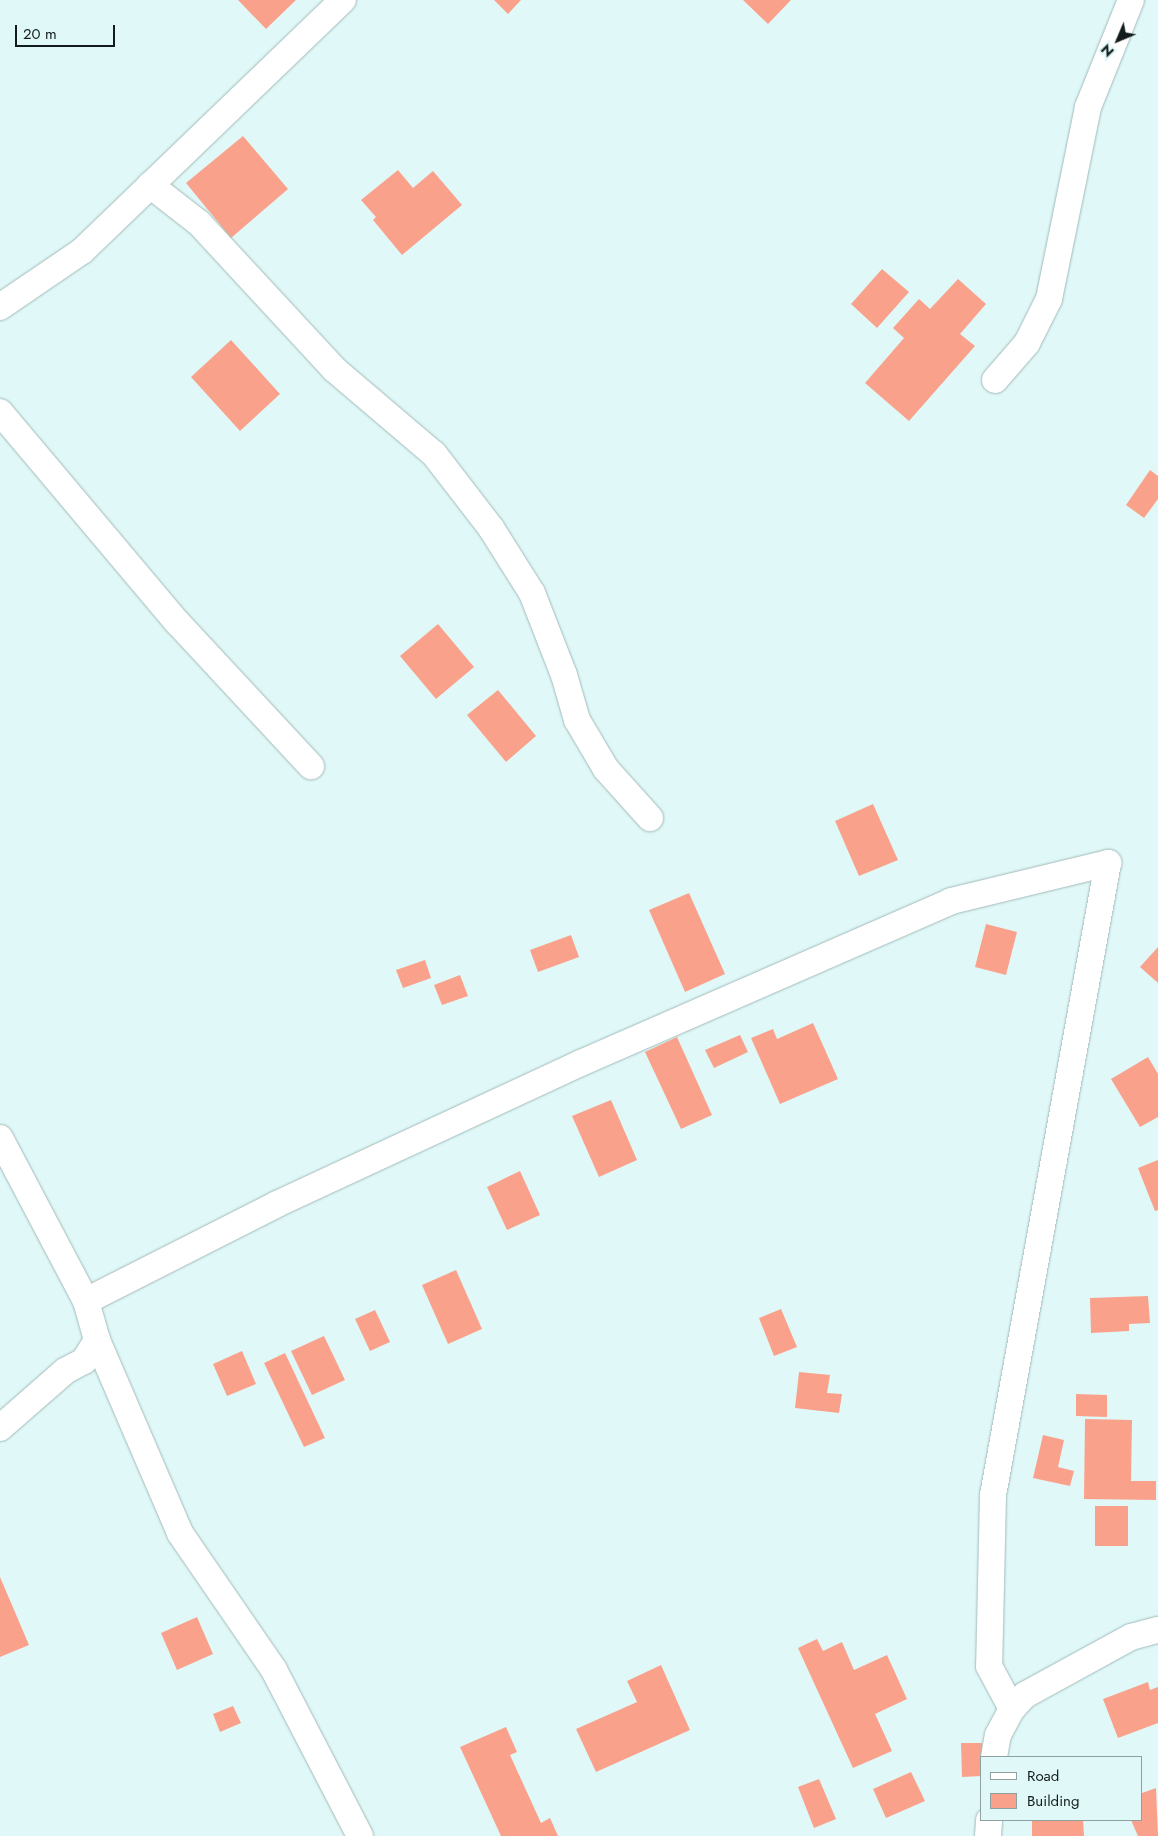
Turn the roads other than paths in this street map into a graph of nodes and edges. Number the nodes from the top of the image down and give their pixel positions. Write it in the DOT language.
graph roads {
  1 [pos="343,0"];
  2 [pos="1131,0"];
  3 [pos="150,185"];
  4 [pos="0,307"];
  5 [pos="995,380"];
  6 [pos="0,412"];
  7 [pos="311,766"];
  8 [pos="650,818"];
  9 [pos="0,1138"];
  10 [pos="86,1301"];
  11 [pos="98,1340"];
  12 [pos="0,1428"];
  13 [pos="1158,1630"];
  14 [pos="1012,1709"];
  15 [pos="994,1756"];
  16 [pos="989,1821"];
  17 [pos="360,1836"];
  18 [pos="988,1836"];
  1 -- 3 [label="street"];
  2 -- 5 [label="street"];
  3 -- 4 [label="street"];
  3 -- 8 [label="street"];
  6 -- 7 [label="street"];
  9 -- 10 [label="street"];
  10 -- 11 [label="street"];
  10 -- 14 [label="street"];
  11 -- 12 [label="street"];
  11 -- 17 [label="street"];
  13 -- 14 [label="street"];
  14 -- 15 [label="street"];
  16 -- 18 [label="street"];
}
